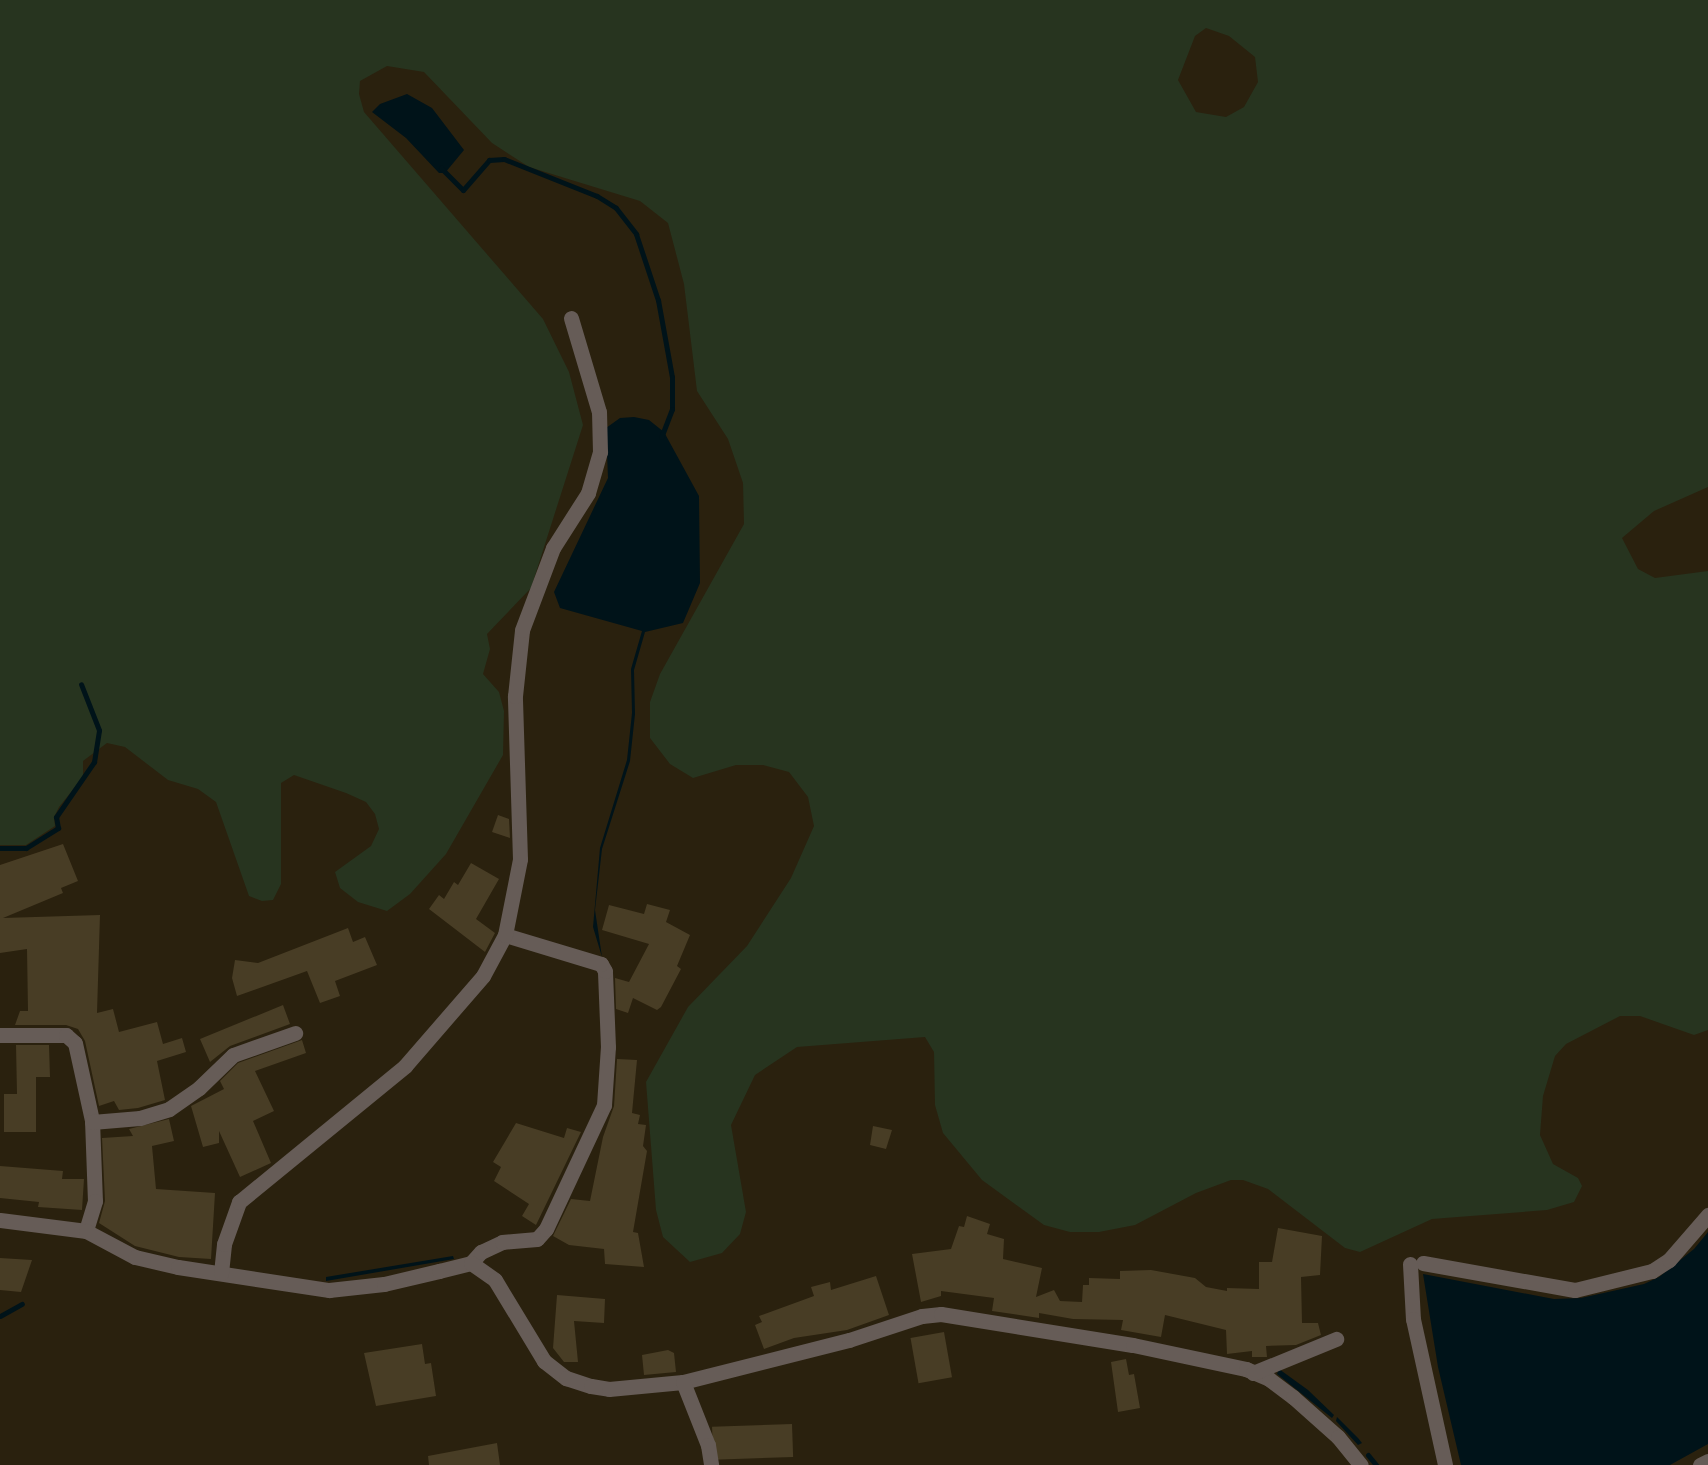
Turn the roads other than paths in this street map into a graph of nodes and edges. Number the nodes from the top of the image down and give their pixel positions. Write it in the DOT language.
graph roads {
  1 [pos="572,318"];
  2 [pos="505,935"];
  3 [pos="295,1033"];
  4 [pos="0,1035"];
  5 [pos="92,1122"];
  6 [pos="1708,1215"];
  7 [pos="0,1220"];
  8 [pos="86,1231"];
  9 [pos="471,1263"];
  10 [pos="221,1273"];
  11 [pos="1336,1339"];
  12 [pos="1253,1372"];
  13 [pos="683,1382"];
  14 [pos="1708,1461"];
  15 [pos="711,1465"];
  16 [pos="1361,1465"];
  17 [pos="1445,1465"];
  18 [pos="1700,1465"];
  1 -- 2 [label="street"];
  2 -- 9 [label="street"];
  2 -- 10 [label="street"];
  3 -- 5 [label="street"];
  4 -- 5 [label="street"];
  5 -- 8 [label="street"];
  6 -- 17 [label="street"];
  7 -- 8 [label="street"];
  8 -- 10 [label="street"];
  9 -- 10 [label="street"];
  9 -- 13 [label="street"];
  11 -- 12 [label="street"];
  12 -- 13 [label="street"];
  12 -- 16 [label="street"];
  13 -- 15 [label="street"];
  14 -- 18 [label="street"];
}
